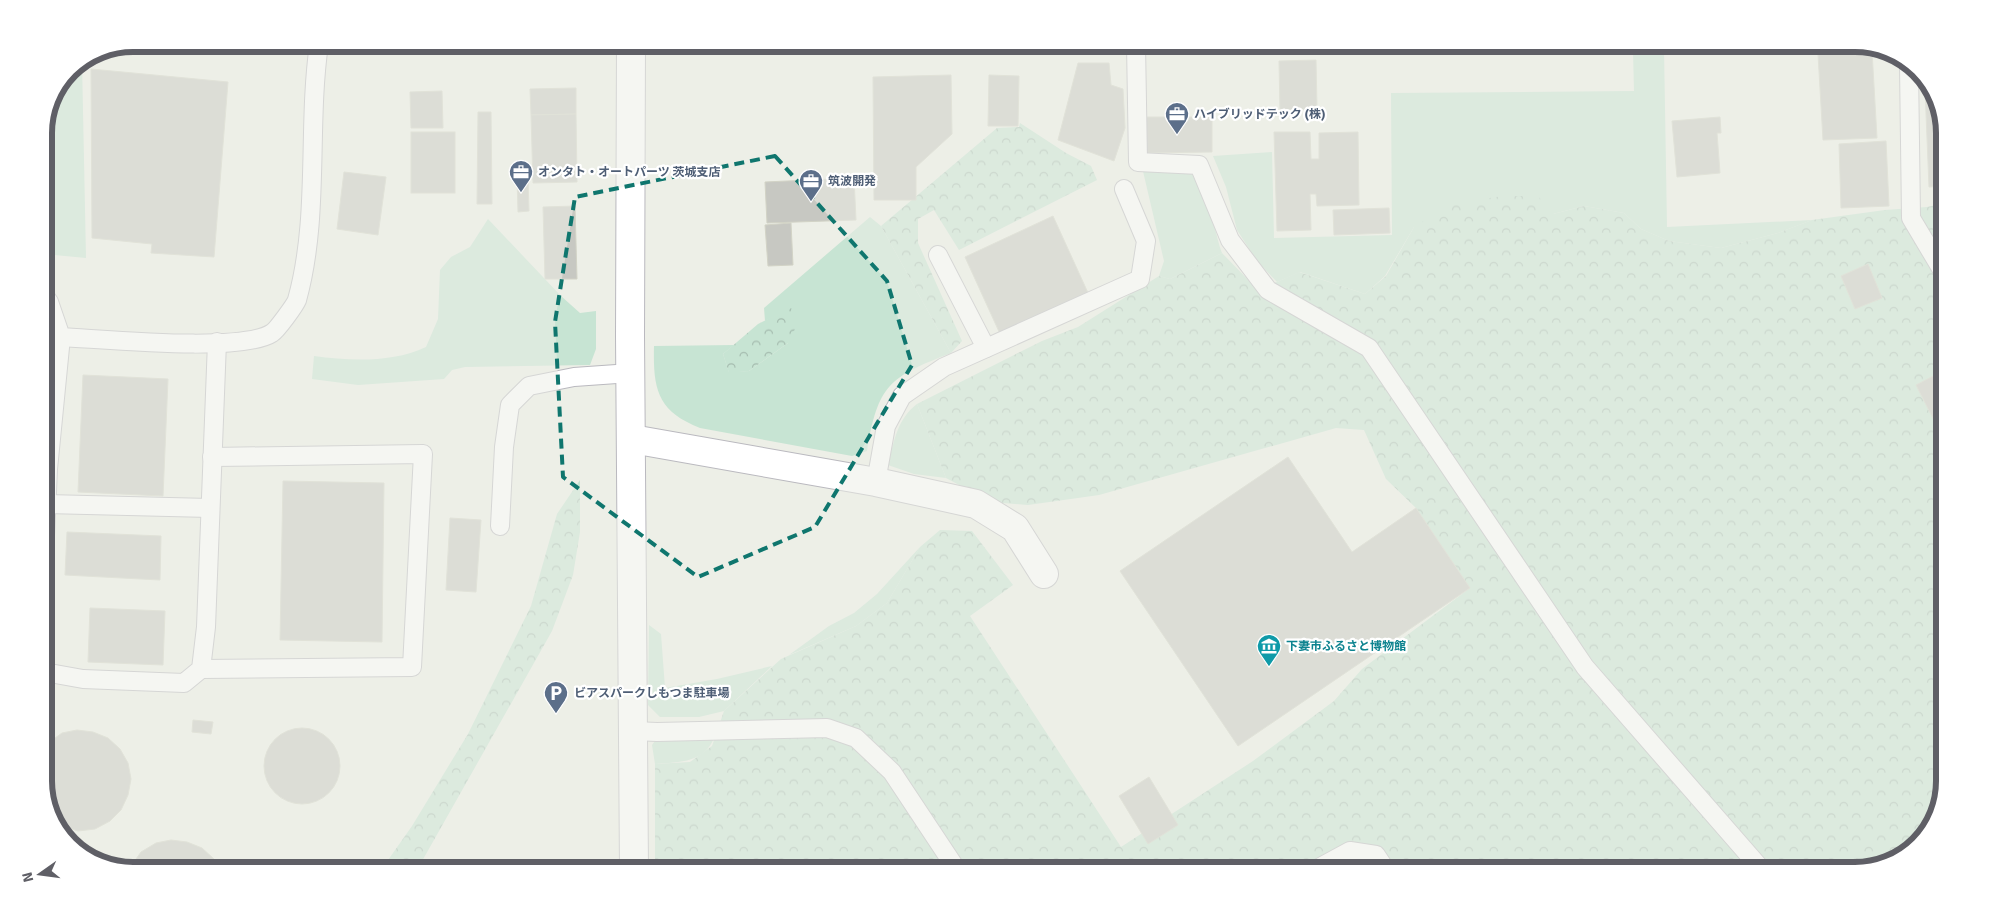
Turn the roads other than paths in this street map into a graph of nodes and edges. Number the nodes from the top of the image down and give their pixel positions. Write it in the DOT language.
graph roads {
  1 [pos="318,52"];
  2 [pos="631,52"];
  3 [pos="1136,52"];
  4 [pos="1909,73"];
  5 [pos="1124,189"];
  6 [pos="938,255"];
  7 [pos="1936,259"];
  8 [pos="53,313"];
  9 [pos="62,337"];
  10 [pos="217,342"];
  11 [pos="986,348"];
  12 [pos="630,374"];
  13 [pos="53,431"];
  14 [pos="632,439"];
  15 [pos="212,457"];
  16 [pos="876,482"];
  17 [pos="53,504"];
  18 [pos="210,508"];
  19 [pos="500,526"];
  20 [pos="1044,574"];
  21 [pos="202,669"];
  22 [pos="53,673"];
  23 [pos="634,730"];
  24 [pos="634,862"];
  25 [pos="952,862"];
  26 [pos="1330,862"];
  27 [pos="1380,862"];
  28 [pos="1755,862"];
  1 -- 10 [label="lane"];
  2 -- 12 [label="street"];
  3 -- 28 [label="lane"];
  4 -- 7 [label="lane"];
  5 -- 11 [label="lane"];
  6 -- 11 [label="lane"];
  8 -- 9 [label="lane"];
  9 -- 10 [label="lane"];
  9 -- 13 [label="lane"];
  10 -- 15 [label="lane"];
  11 -- 16 [label="lane"];
  12 -- 14 [label="street"];
  12 -- 19 [label="lane"];
  14 -- 16 [label="street"];
  14 -- 23 [label="street"];
  15 -- 18 [label="lane"];
  15 -- 21 [label="lane"];
  16 -- 20 [label="street"];
  17 -- 18 [label="lane"];
  18 -- 21 [label="lane"];
  21 -- 22 [label="lane"];
  23 -- 24 [label="street"];
  23 -- 25 [label="lane"];
  26 -- 27 [label="lane"];
}
